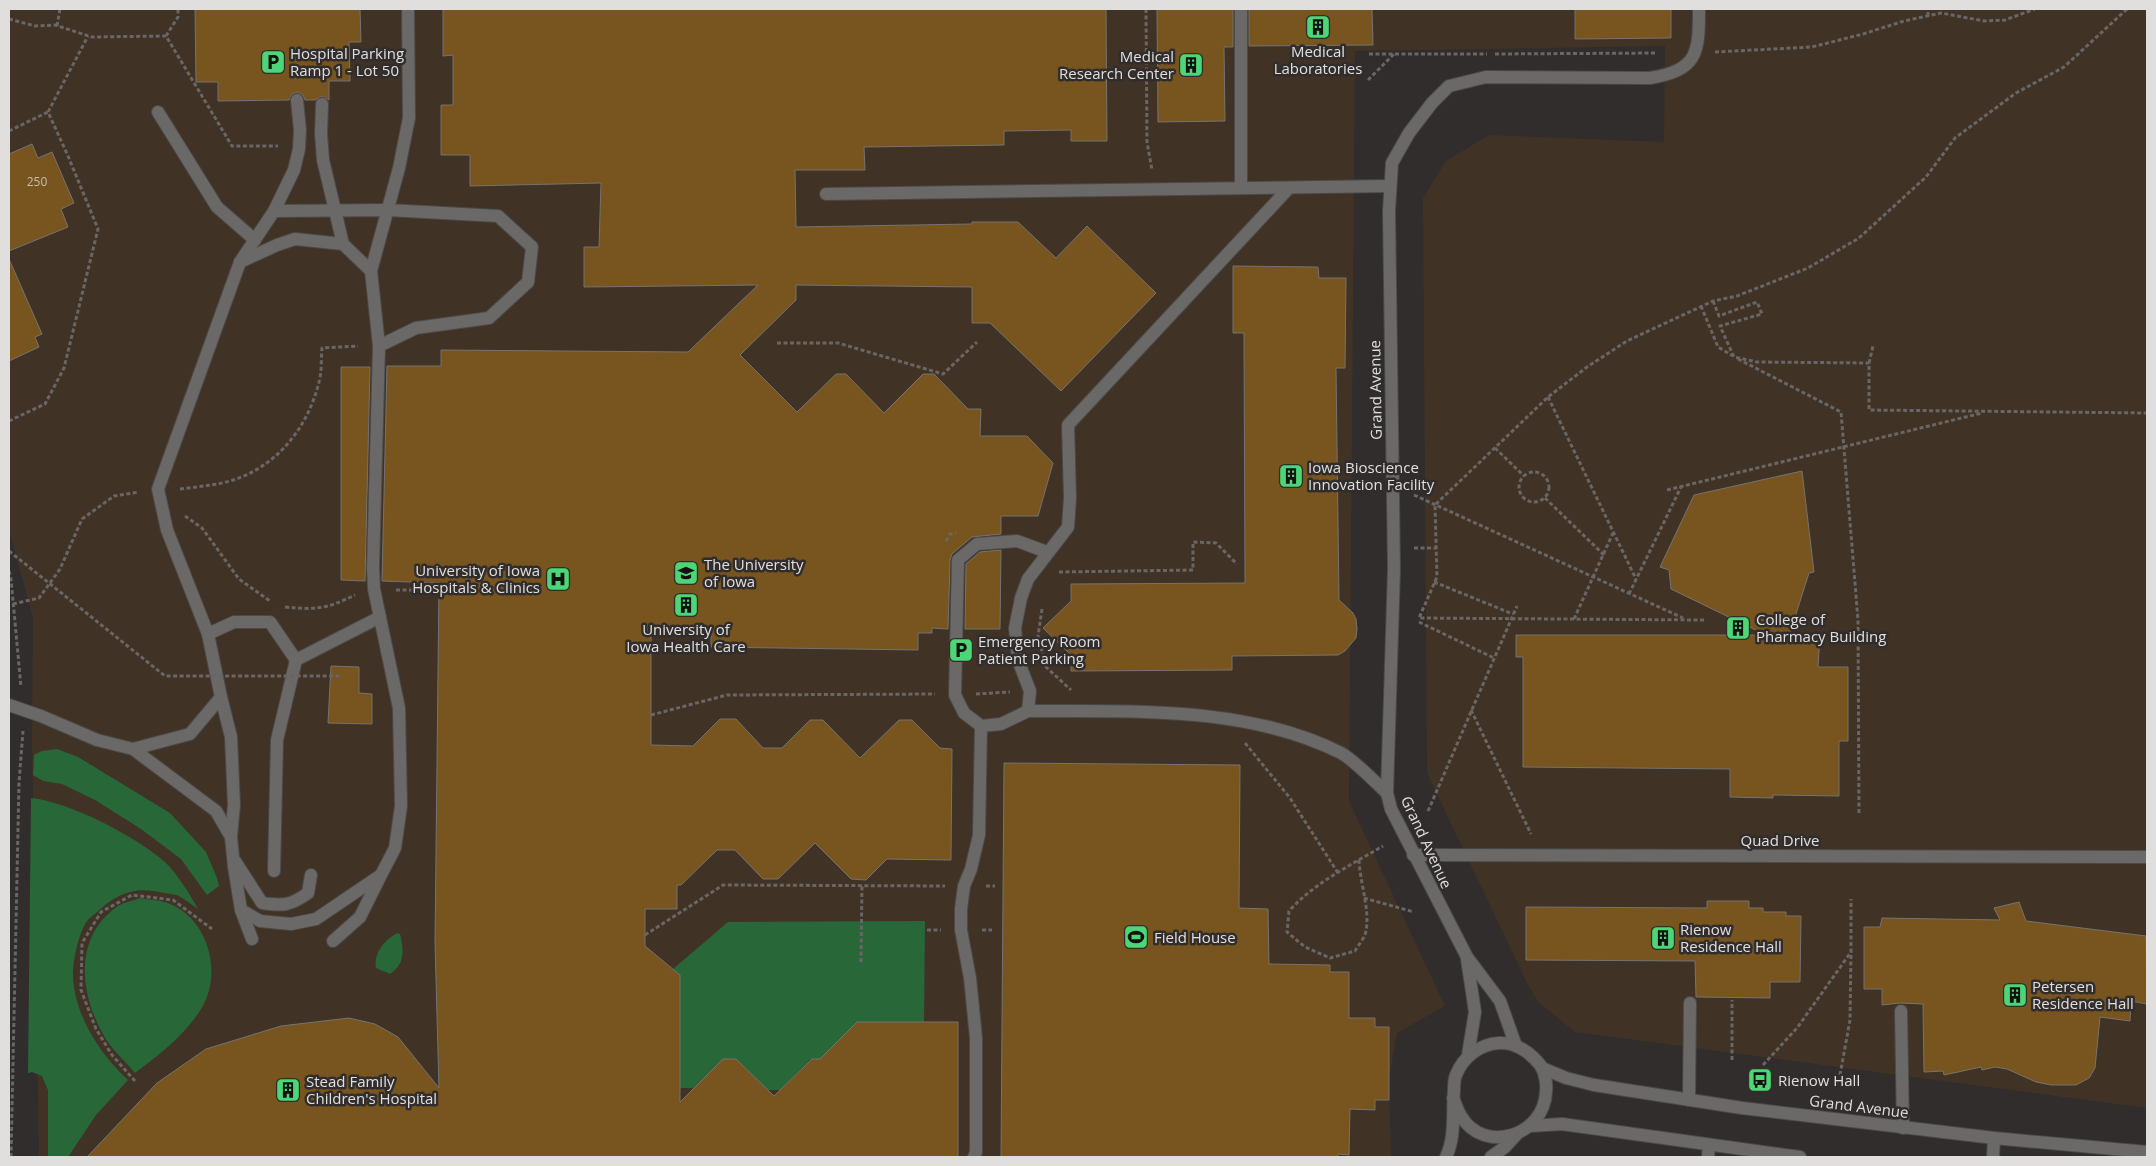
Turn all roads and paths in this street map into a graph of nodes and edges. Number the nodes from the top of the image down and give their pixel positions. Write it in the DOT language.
graph roads {
  1 [pos="60,9"];
  2 [pos="178,9"];
  3 [pos="408,9"];
  4 [pos="1146,9"];
  5 [pos="1241,9"];
  6 [pos="1698,9"];
  7 [pos="1928,9"];
  8 [pos="2035,9"];
  9 [pos="2127,9"];
  10 [pos="1928,16"];
  11 [pos="9,19"];
  12 [pos="57,26"];
  13 [pos="88,36"];
  14 [pos="166,36"];
  15 [pos="1694,53"];
  16 [pos="1369,54"];
  17 [pos="1394,54"];
  18 [pos="1368,80"];
  19 [pos="297,100"];
  20 [pos="322,104"];
  21 [pos="48,112"];
  22 [pos="158,112"];
  23 [pos="9,131"];
  24 [pos="281,146"];
  25 [pos="1152,170"];
  26 [pos="1389,186"];
  27 [pos="1241,188"];
  28 [pos="1289,188"];
  29 [pos="826,194"];
  30 [pos="334,210"];
  31 [pos="388,210"];
  32 [pos="274,211"];
  33 [pos="255,240"];
  34 [pos="343,244"];
  35 [pos="240,262"];
  36 [pos="372,271"];
  37 [pos="1713,301"];
  38 [pos="1701,306"];
  39 [pos="777,342"];
  40 [pos="978,342"];
  41 [pos="379,346"];
  42 [pos="1873,346"];
  43 [pos="1734,357"];
  44 [pos="1869,363"];
  45 [pos="1548,397"];
  46 [pos="1986,411"];
  47 [pos="2147,413"];
  48 [pos="9,421"];
  49 [pos="1844,447"];
  50 [pos="1494,448"];
  51 [pos="1524,476"];
  52 [pos="1681,486"];
  53 [pos="158,489"];
  54 [pos="180,489"];
  55 [pos="1667,490"];
  56 [pos="1414,495"];
  57 [pos="182,498"];
  58 [pos="1544,498"];
  59 [pos="1435,505"];
  60 [pos="184,507"];
  61 [pos="1614,533"];
  62 [pos="9,551"];
  63 [pos="1047,552"];
  64 [pos="1604,555"];
  65 [pos="1237,564"];
  66 [pos="9,571"];
  67 [pos="1594,577"];
  68 [pos="1636,579"];
  69 [pos="1054,580"];
  70 [pos="1434,582"];
  71 [pos="374,589"];
  72 [pos="428,590"];
  73 [pos="1630,594"];
  74 [pos="1043,603"];
  75 [pos="13,604"];
  76 [pos="1517,606"];
  77 [pos="1513,616"];
  78 [pos="380,617"];
  79 [pos="1574,619"];
  80 [pos="1419,620"];
  81 [pos="1686,620"];
  82 [pos="1704,620"];
  83 [pos="208,634"];
  84 [pos="1494,658"];
  85 [pos="296,660"];
  86 [pos="339,676"];
  87 [pos="1074,692"];
  88 [pos="940,694"];
  89 [pos="221,697"];
  90 [pos="9,704"];
  91 [pos="24,710"];
  92 [pos="1471,710"];
  93 [pos="1028,711"];
  94 [pos="650,715"];
  95 [pos="981,726"];
  96 [pos="134,749"];
  97 [pos="1387,793"];
  98 [pos="1428,811"];
  99 [pos="1859,814"];
  100 [pos="231,838"];
  101 [pos="1383,846"];
  102 [pos="1413,855"];
  103 [pos="1540,855"];
  104 [pos="233,857"];
  105 [pos="2147,858"];
  106 [pos="1359,860"];
  107 [pos="274,871"];
  108 [pos="311,875"];
  109 [pos="381,876"];
  110 [pos="862,885"];
  111 [pos="964,886"];
  112 [pos="995,886"];
  113 [pos="1364,898"];
  114 [pos="1851,899"];
  115 [pos="241,910"];
  116 [pos="1414,912"];
  117 [pos="212,929"];
  118 [pos="645,936"];
  119 [pos="252,939"];
  120 [pos="333,941"];
  121 [pos="1851,952"];
  122 [pos="1467,957"];
  123 [pos="861,962"];
  124 [pos="1732,1000"];
  125 [pos="1690,1003"];
  126 [pos="1901,1011"];
  127 [pos="1516,1046"];
  128 [pos="1468,1056"];
  129 [pos="1732,1060"];
  130 [pos="1763,1065"];
  131 [pos="1542,1068"];
  132 [pos="1840,1075"];
  133 [pos="135,1081"];
  134 [pos="1453,1098"];
  135 [pos="1689,1100"];
  136 [pos="1530,1126"];
  137 [pos="1903,1128"];
  138 [pos="1517,1134"];
  139 [pos="1994,1138"];
  140 [pos="1708,1151"];
  141 [pos="2147,1152"];
  142 [pos="11,1157"];
  143 [pos="974,1157"];
  144 [pos="1446,1157"];
  145 [pos="1491,1157"];
  146 [pos="1800,1157"];
  147 [pos="1993,1157"];
  1 -- 12 [label="path"];
  2 -- 14 [label="path"];
  3 -- 31 [label="street"];
  4 -- 25 [label="path"];
  5 -- 27 [label="street"];
  6 -- 15 [label="street"];
  7 -- 10 [label="path"];
  8 -- 10 [label="path"];
  9 -- 37 [label="path"];
  10 -- 15 [label="path"];
  11 -- 12 [label="path"];
  12 -- 13 [label="path"];
  13 -- 14 [label="path"];
  13 -- 21 [label="path"];
  14 -- 24 [label="path"];
  15 -- 17 [label="path"];
  15 -- 26 [label="street, Grand Avenue"];
  16 -- 17 [label="path"];
  17 -- 18 [label="path"];
  19 -- 32 [label="street"];
  20 -- 30 [label="street"];
  21 -- 23 [label="path"];
  21 -- 48 [label="path"];
  22 -- 33 [label="street"];
  26 -- 28 [label="street"];
  26 -- 97 [label="street, Grand Avenue"];
  27 -- 28 [label="street"];
  27 -- 29 [label="street"];
  28 -- 63 [label="street"];
  30 -- 31 [label="street"];
  30 -- 32 [label="street"];
  30 -- 34 [label="street"];
  31 -- 36 [label="street"];
  31 -- 41 [label="street"];
  32 -- 33 [label="street"];
  33 -- 35 [label="street"];
  34 -- 35 [label="street"];
  34 -- 36 [label="street"];
  35 -- 53 [label="street"];
  36 -- 41 [label="street"];
  37 -- 38 [label="path"];
  37 -- 43 [label="path"];
  38 -- 43 [label="path"];
  38 -- 45 [label="path"];
  39 -- 40 [label="path"];
  41 -- 54 [label="path"];
  41 -- 71 [label="street"];
  42 -- 44 [label="path"];
  43 -- 44 [label="path"];
  43 -- 49 [label="path"];
  44 -- 46 [label="path"];
  45 -- 50 [label="path"];
  45 -- 61 [label="path"];
  46 -- 47 [label="path"];
  46 -- 49 [label="path"];
  49 -- 52 [label="path"];
  49 -- 99 [label="path"];
  50 -- 51 [label="path"];
  50 -- 59 [label="path"];
  51 -- 58 [label="path"];
  51 -- 58 [label="path"];
  52 -- 55 [label="path"];
  52 -- 68 [label="path"];
  53 -- 54 [label="path"];
  53 -- 75 [label="path"];
  53 -- 83 [label="street"];
  54 -- 57 [label="path"];
  56 -- 59 [label="path"];
  58 -- 64 [label="path"];
  59 -- 67 [label="path"];
  59 -- 70 [label="path"];
  60 -- 71 [label="path"];
  61 -- 64 [label="path"];
  61 -- 68 [label="path"];
  62 -- 86 [label="path, bridge"];
  63 -- 93 [label="street"];
  63 -- 95 [label="street"];
  64 -- 67 [label="path"];
  65 -- 69 [label="path"];
  66 -- 75 [label="path"];
  67 -- 73 [label="path"];
  67 -- 79 [label="path"];
  68 -- 73 [label="path"];
  70 -- 77 [label="path"];
  70 -- 80 [label="path"];
  71 -- 72 [label="path"];
  71 -- 78 [label="street"];
  73 -- 81 [label="path"];
  74 -- 87 [label="path"];
  75 -- 91 [label="path"];
  76 -- 77 [label="path"];
  77 -- 79 [label="path"];
  77 -- 80 [label="path"];
  77 -- 84 [label="path"];
  78 -- 85 [label="street"];
  78 -- 109 [label="street"];
  79 -- 81 [label="path"];
  80 -- 84 [label="path"];
  81 -- 82 [label="path"];
  83 -- 85 [label="street"];
  83 -- 89 [label="street"];
  84 -- 92 [label="path"];
  85 -- 107 [label="street"];
  88 -- 94 [label="path"];
  89 -- 96 [label="street"];
  89 -- 100 [label="street"];
  90 -- 91 [label="street"];
  91 -- 96 [label="street"];
  91 -- 142 [label="path"];
  92 -- 98 [label="path"];
  92 -- 103 [label="path"];
  93 -- 95 [label="street"];
  93 -- 97 [label="street"];
  95 -- 111 [label="street"];
  96 -- 100 [label="street"];
  97 -- 102 [label="street, Grand Avenue"];
  100 -- 104 [label="street"];
  101 -- 106 [label="path"];
  102 -- 103 [label="street, Quad Drive"];
  102 -- 122 [label="street, Grand Avenue"];
  103 -- 105 [label="street, Quad Drive"];
  104 -- 108 [label="street"];
  104 -- 115 [label="street"];
  106 -- 113 [label="path"];
  106 -- 113 [label="path"];
  109 -- 115 [label="street"];
  109 -- 120 [label="street"];
  110 -- 111 [label="path"];
  110 -- 118 [label="path"];
  110 -- 123 [label="path"];
  111 -- 112 [label="path"];
  111 -- 143 [label="street"];
  113 -- 116 [label="path"];
  114 -- 121 [label="path"];
  115 -- 119 [label="street"];
  117 -- 133 [label="path"];
  121 -- 130 [label="path"];
  121 -- 132 [label="path"];
  122 -- 127 [label="street, Grand Avenue"];
  122 -- 128 [label="street, Grand Avenue"];
  124 -- 129 [label="path"];
  125 -- 135 [label="street"];
  126 -- 137 [label="street"];
  127 -- 128 [label="street"];
  127 -- 131 [label="street"];
  128 -- 134 [label="street"];
  131 -- 135 [label="street, Grand Avenue"];
  131 -- 136 [label="street"];
  134 -- 138 [label="street"];
  134 -- 144 [label="street"];
  135 -- 137 [label="street, Grand Avenue"];
  136 -- 138 [label="street"];
  136 -- 140 [label="street"];
  137 -- 139 [label="street, Grand Avenue"];
  138 -- 145 [label="street"];
  139 -- 141 [label="street, Grand Avenue"];
  139 -- 147 [label="street"];
  140 -- 146 [label="street"];
}
